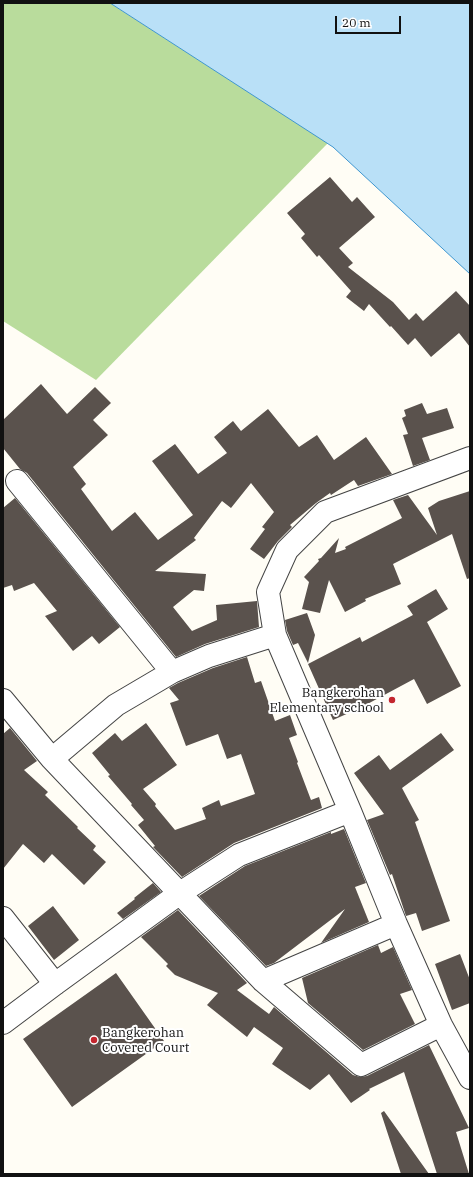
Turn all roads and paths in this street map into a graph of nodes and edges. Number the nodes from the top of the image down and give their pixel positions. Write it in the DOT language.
graph roads {
  1 [pos="470,458"];
  2 [pos="17,481"];
  3 [pos="275,635"];
  4 [pos="172,672"];
  5 [pos="3,700"];
  6 [pos="52,759"];
  7 [pos="350,811"];
  8 [pos="180,893"];
  9 [pos="3,918"];
  10 [pos="396,924"];
  11 [pos="263,981"];
  12 [pos="55,984"];
  13 [pos="3,1023"];
  14 [pos="441,1025"];
  15 [pos="470,1078"];
  1 -- 3 [label="street"];
  2 -- 4 [label="street"];
  3 -- 4 [label="street"];
  3 -- 7 [label="street"];
  4 -- 6 [label="street"];
  5 -- 6 [label="street"];
  6 -- 8 [label="street"];
  7 -- 8 [label="street"];
  7 -- 10 [label="street"];
  8 -- 11 [label="street"];
  8 -- 12 [label="street"];
  9 -- 12 [label="street"];
  10 -- 11 [label="street"];
  10 -- 14 [label="street"];
  11 -- 14 [label="street"];
  12 -- 13 [label="street"];
  14 -- 15 [label="street"];
}
